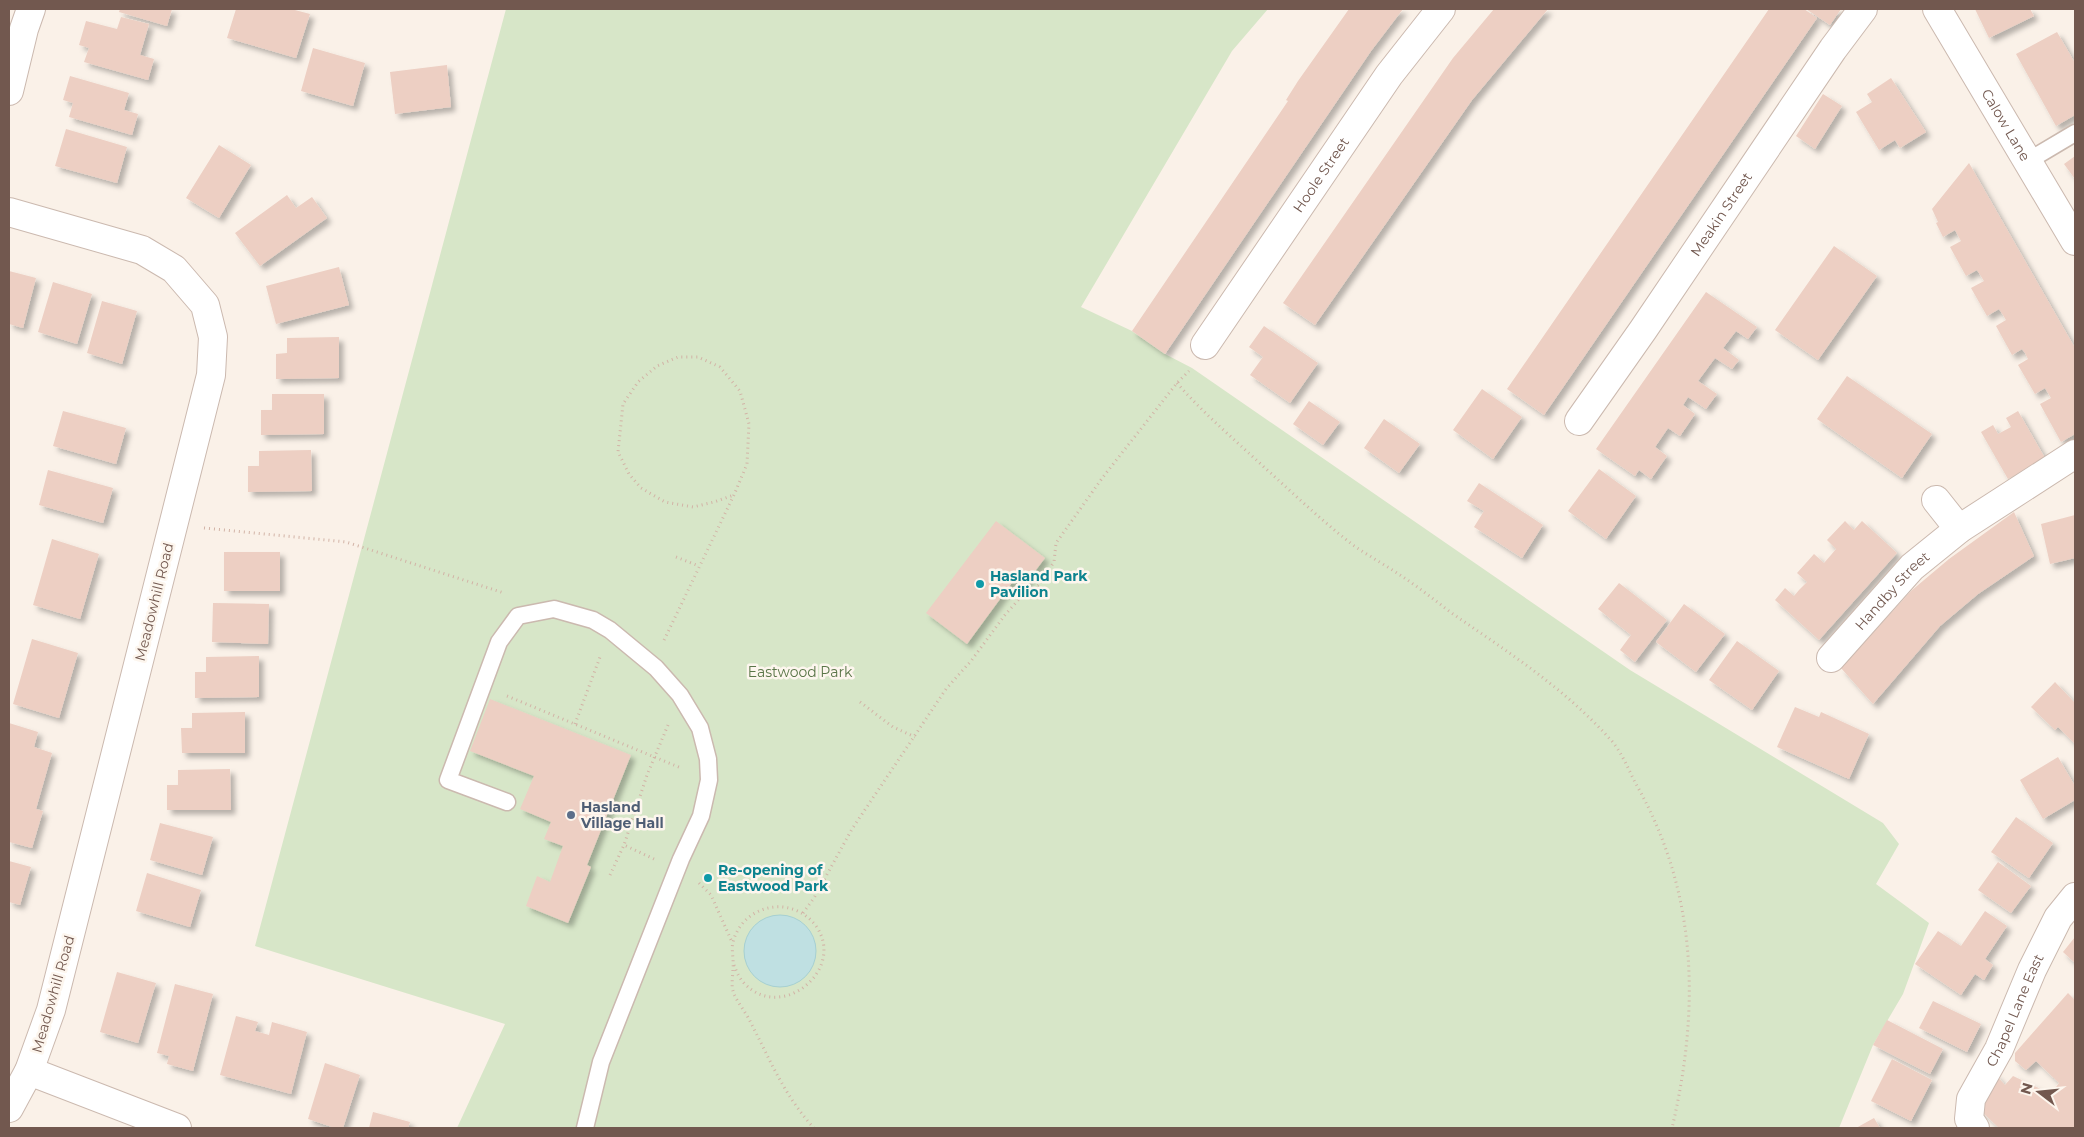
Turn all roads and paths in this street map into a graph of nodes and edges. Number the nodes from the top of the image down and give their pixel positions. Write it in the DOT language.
graph roads {
  1 [pos="31,9"];
  2 [pos="1441,9"];
  3 [pos="1863,9"];
  4 [pos="1938,9"];
  5 [pos="9,91"];
  6 [pos="2075,133"];
  7 [pos="2028,161"];
  8 [pos="9,212"];
  9 [pos="2075,241"];
  10 [pos="1205,344"];
  11 [pos="1177,383"];
  12 [pos="1579,421"];
  13 [pos="2075,454"];
  14 [pos="734,495"];
  15 [pos="1936,500"];
  16 [pos="174,526"];
  17 [pos="1959,529"];
  18 [pos="676,557"];
  19 [pos="699,566"];
  20 [pos="507,594"];
  21 [pos="610,630"];
  22 [pos="1831,658"];
  23 [pos="652,664"];
  24 [pos="482,686"];
  25 [pos="860,702"];
  26 [pos="575,724"];
  27 [pos="915,738"];
  28 [pos="710,780"];
  29 [pos="507,802"];
  30 [pos="624,845"];
  31 [pos="610,875"];
  32 [pos="2075,897"];
  33 [pos="803,913"];
  34 [pos="734,965"];
  35 [pos="30,1071"];
  36 [pos="9,1108"];
  37 [pos="177,1128"];
  38 [pos="585,1128"];
  39 [pos="814,1128"];
  40 [pos="1672,1128"];
  41 [pos="1975,1128"];
  1 -- 5 [label="street"];
  2 -- 10 [label="street, Hoole Street"];
  3 -- 12 [label="street, Meakin Street"];
  4 -- 7 [label="street, Calow Lane"];
  6 -- 7 [label="lane"];
  7 -- 9 [label="street, Calow Lane"];
  8 -- 16 [label="street, Meadowhill Road"];
  10 -- 11 [label="path"];
  11 -- 27 [label="path"];
  11 -- 40 [label="path"];
  13 -- 17 [label="street, Handby Street"];
  14 -- 14 [label="path"];
  14 -- 19 [label="path"];
  15 -- 17 [label="street"];
  16 -- 20 [label="path"];
  16 -- 35 [label="street, Meadowhill Road"];
  17 -- 22 [label="street, Handby Street"];
  18 -- 19 [label="path"];
  19 -- 23 [label="path"];
  21 -- 23 [label="lane"];
  21 -- 24 [label="lane"];
  21 -- 26 [label="path"];
  23 -- 28 [label="lane"];
  24 -- 26 [label="path"];
  24 -- 29 [label="lane"];
  25 -- 27 [label="path"];
  26 -- 28 [label="path"];
  27 -- 33 [label="path"];
  28 -- 38 [label="lane"];
  30 -- 31 [label="path"];
  32 -- 41 [label="street, Chapel Lane East"];
  33 -- 34 [label="path"];
  33 -- 34 [label="path"];
  34 -- 39 [label="path"];
  35 -- 36 [label="street, Meadowhill Road"];
  35 -- 37 [label="street"];
}
